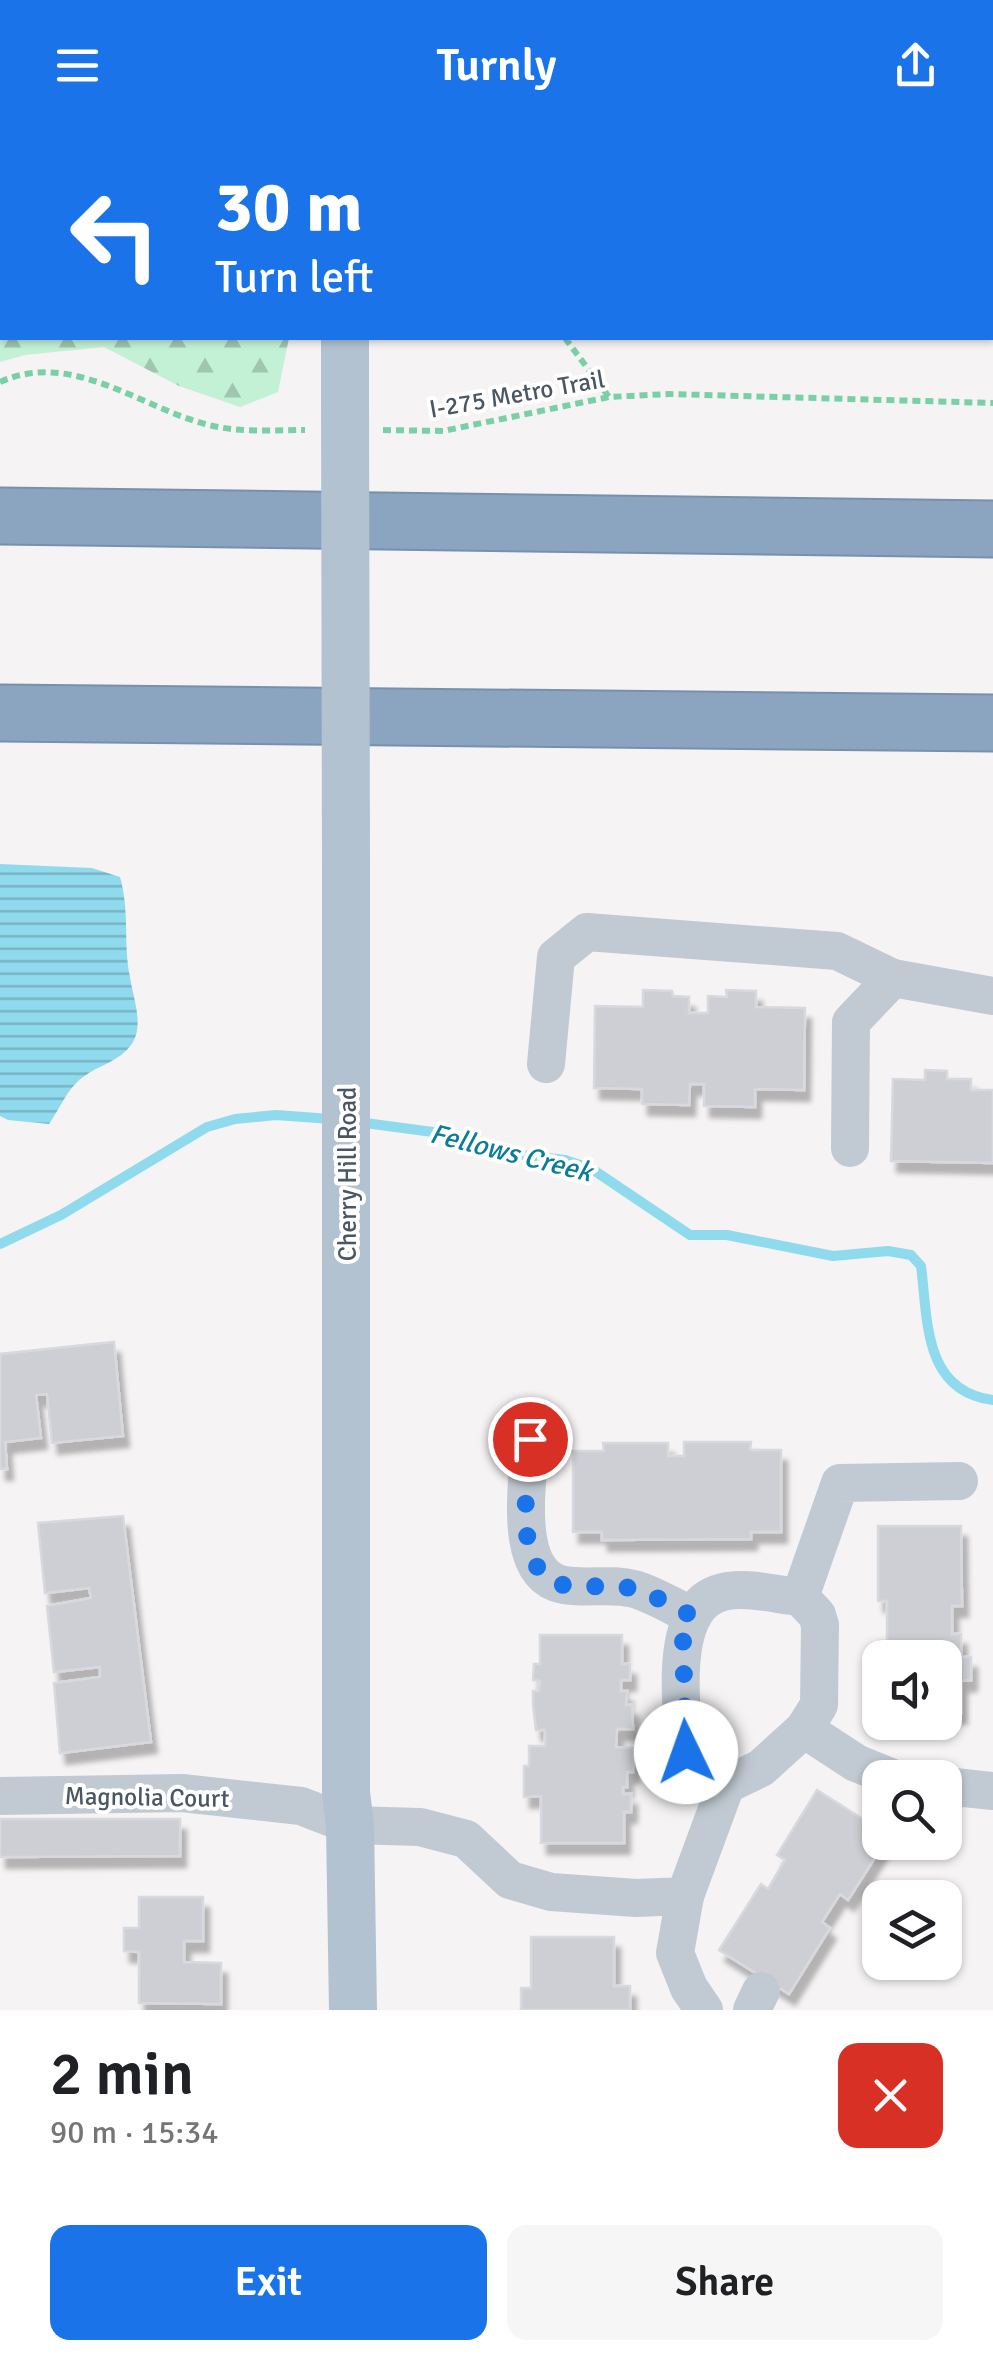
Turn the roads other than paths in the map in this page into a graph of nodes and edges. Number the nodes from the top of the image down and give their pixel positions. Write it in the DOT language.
graph roads {
  1 [pos="345,340"];
  2 [pos="0,516"];
  3 [pos="993,529"];
  4 [pos="0,713"];
  5 [pos="993,723"];
  6 [pos="893,978"];
  7 [pos="993,996"];
  8 [pos="546,1064"];
  9 [pos="850,1148"];
  10 [pos="530,1439"];
  11 [pos="959,1481"];
  12 [pos="800,1597"];
  13 [pos="691,1615"];
  14 [pos="804,1729"];
  15 [pos="862,1765"];
  16 [pos="726,1785"];
  17 [pos="962,1787"];
  18 [pos="993,1790"];
  19 [pos="0,1796"];
  20 [pos="350,1825"];
  21 [pos="685,1896"];
  22 [pos="353,2010"];
  23 [pos="704,2010"];
  1 -- 20 [label="main road, Cherry Hill Road, bridge"];
  2 -- 3 [label="highway"];
  4 -- 5 [label="highway"];
  6 -- 7 [label="street"];
  6 -- 8 [label="street"];
  6 -- 9 [label="street"];
  10 -- 13 [label="street"];
  11 -- 12 [label="street"];
  12 -- 13 [label="street"];
  12 -- 14 [label="street"];
  13 -- 16 [label="street"];
  14 -- 15 [label="street"];
  14 -- 16 [label="street"];
  16 -- 21 [label="street"];
  17 -- 18 [label="street"];
  19 -- 20 [label="street, Magnolia Court"];
  20 -- 21 [label="street, Magnolia Court"];
  20 -- 22 [label="main road, Cherry Hill Road"];
  21 -- 23 [label="street"];
}
